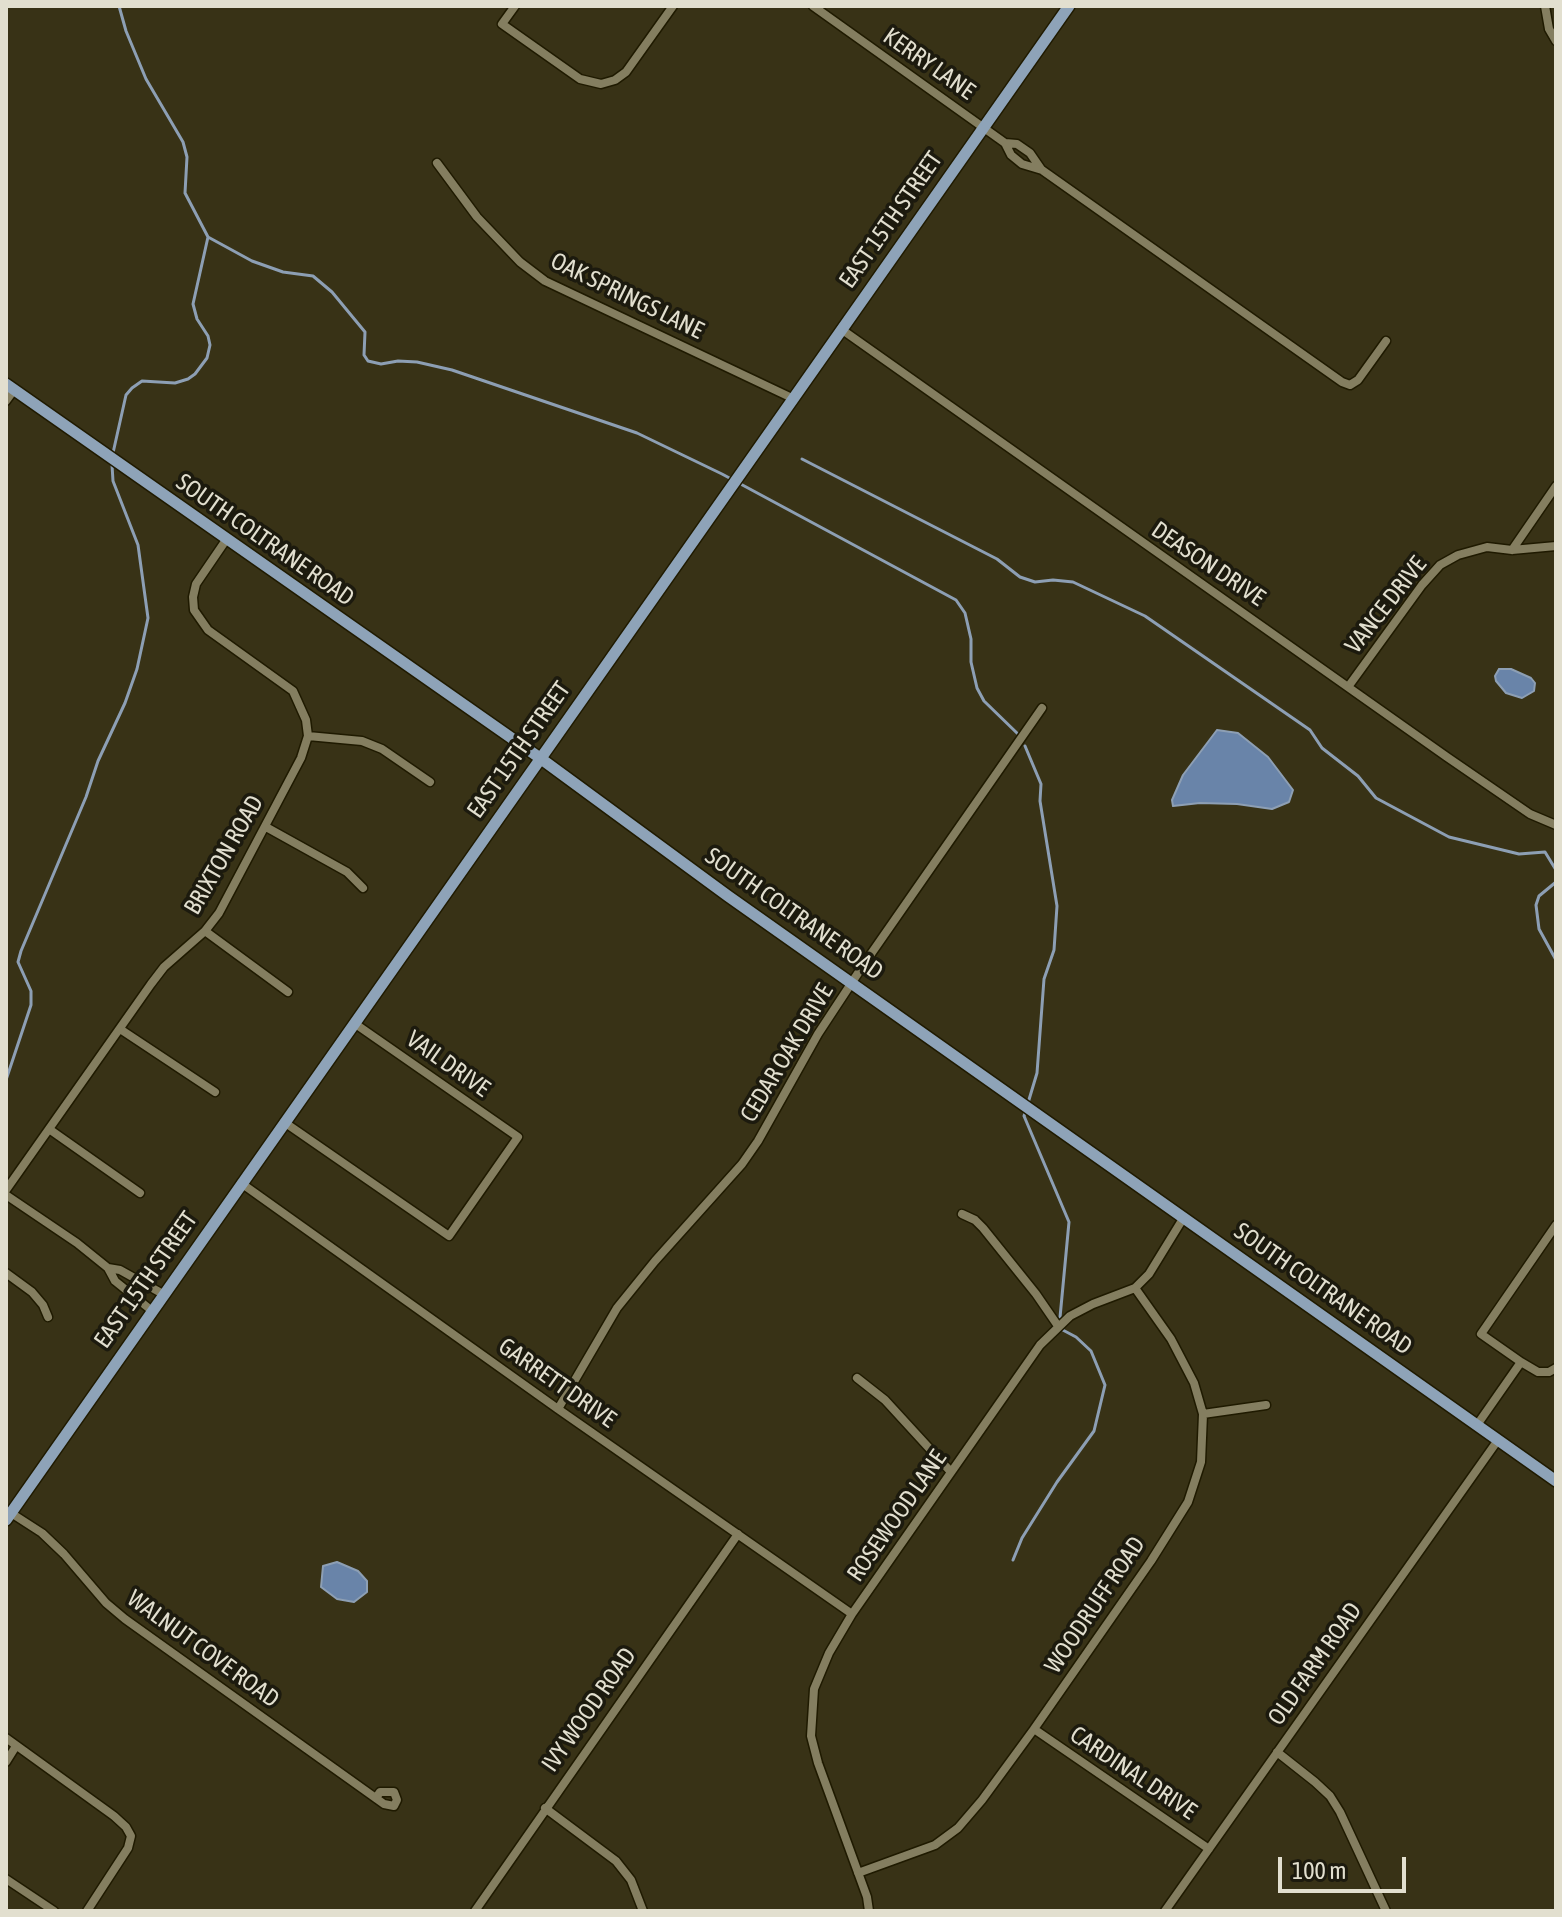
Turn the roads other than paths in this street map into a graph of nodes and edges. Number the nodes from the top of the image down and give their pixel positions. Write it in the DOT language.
graph roads {
  1 [pos="515,6"];
  2 [pos="673,6"];
  3 [pos="813,6"];
  4 [pos="1069,6"];
  5 [pos="1545,6"];
  6 [pos="1556,41"];
  7 [pos="984,127"];
  8 [pos="437,163"];
  9 [pos="841,329"];
  10 [pos="1386,341"];
  11 [pos="10,387"];
  12 [pos="792,398"];
  13 [pos="6,401"];
  14 [pos="1556,486"];
  15 [pos="226,540"];
  16 [pos="1556,546"];
  17 [pos="1512,550"];
  18 [pos="1348,687"];
  19 [pos="1042,708"];
  20 [pos="308,736"];
  21 [pos="540,758"];
  22 [pos="430,782"];
  23 [pos="1556,825"];
  24 [pos="266,827"];
  25 [pos="363,888"];
  26 [pos="205,931"];
  27 [pos="852,982"];
  28 [pos="288,992"];
  29 [pos="354,1023"];
  30 [pos="120,1029"];
  31 [pos="215,1092"];
  32 [pos="284,1122"];
  33 [pos="49,1129"];
  34 [pos="241,1183"];
  35 [pos="6,1192"];
  36 [pos="140,1193"];
  37 [pos="962,1214"];
  38 [pos="1184,1217"];
  39 [pos="1556,1225"];
  40 [pos="108,1268"];
  41 [pos="6,1273"];
  42 [pos="1135,1288"];
  43 [pos="163,1294"];
  44 [pos="151,1310"];
  45 [pos="48,1317"];
  46 [pos="1060,1324"];
  47 [pos="1521,1362"];
  48 [pos="1556,1368"];
  49 [pos="857,1378"];
  50 [pos="1266,1405"];
  51 [pos="558,1409"];
  52 [pos="1203,1414"];
  53 [pos="1477,1425"];
  54 [pos="1498,1440"];
  55 [pos="951,1472"];
  56 [pos="1556,1481"];
  57 [pos="9,1516"];
  58 [pos="738,1534"];
  59 [pos="852,1614"];
  60 [pos="1034,1729"];
  61 [pos="6,1738"];
  62 [pos="16,1746"];
  63 [pos="1277,1752"];
  64 [pos="6,1762"];
  65 [pos="380,1801"];
  66 [pos="545,1808"];
  67 [pos="1209,1849"];
  68 [pos="858,1873"];
  69 [pos="6,1879"];
  70 [pos="641,1910"];
  71 [pos="54,1911"];
  72 [pos="87,1911"];
  73 [pos="475,1911"];
  74 [pos="869,1911"];
  75 [pos="1165,1911"];
  76 [pos="1386,1911"];
  1 -- 2 [label="street"];
  3 -- 7 [label="street, KERRY LANE"];
  4 -- 7 [label="main road, EAST 15TH STREET"];
  5 -- 6 [label="street"];
  7 -- 9 [label="main road, EAST 15TH STREET"];
  7 -- 10 [label="street, KERRY LANE"];
  8 -- 12 [label="street, OAK SPRINGS LANE"];
  9 -- 12 [label="main road, EAST 15TH STREET"];
  9 -- 18 [label="street, DEASON DRIVE"];
  11 -- 13 [label="street"];
  11 -- 15 [label="main road, SOUTH COLTRANE ROAD"];
  12 -- 21 [label="main road, EAST 15TH STREET"];
  14 -- 17 [label="street"];
  15 -- 20 [label="street"];
  15 -- 21 [label="main road, SOUTH COLTRANE ROAD"];
  16 -- 17 [label="street, VANCE DRIVE"];
  17 -- 18 [label="street, VANCE DRIVE"];
  18 -- 23 [label="street, DEASON DRIVE"];
  19 -- 27 [label="street, CEDAR OAK DRIVE"];
  20 -- 22 [label="street"];
  20 -- 24 [label="street, BRIXTON ROAD"];
  21 -- 27 [label="main road, SOUTH COLTRANE ROAD"];
  21 -- 29 [label="main road, EAST 15TH STREET"];
  24 -- 25 [label="street"];
  24 -- 26 [label="street, BRIXTON ROAD"];
  26 -- 28 [label="street"];
  26 -- 30 [label="street, BRIXTON ROAD"];
  27 -- 38 [label="main road, SOUTH COLTRANE ROAD"];
  27 -- 51 [label="street, CEDAR OAK DRIVE"];
  29 -- 32 [label="main road, EAST 15TH STREET"];
  29 -- 32 [label="street, VAIL DRIVE"];
  30 -- 31 [label="street"];
  30 -- 33 [label="street, BRIXTON ROAD"];
  32 -- 34 [label="main road, EAST 15TH STREET"];
  33 -- 35 [label="street, BRIXTON ROAD"];
  33 -- 36 [label="street"];
  34 -- 43 [label="main road, EAST 15TH STREET"];
  34 -- 51 [label="street, GARRETT DRIVE"];
  35 -- 40 [label="street"];
  37 -- 46 [label="street"];
  38 -- 42 [label="street"];
  38 -- 53 [label="main road, SOUTH COLTRANE ROAD"];
  39 -- 47 [label="street"];
  40 -- 43 [label="street"];
  40 -- 44 [label="street"];
  41 -- 45 [label="street"];
  42 -- 46 [label="street, ROSEWOOD LANE"];
  42 -- 52 [label="street, WOODRUFF ROAD"];
  43 -- 44 [label="main road, EAST 15TH STREET"];
  44 -- 57 [label="main road, EAST 15TH STREET"];
  46 -- 55 [label="street, ROSEWOOD LANE"];
  47 -- 48 [label="street"];
  47 -- 53 [label="street"];
  49 -- 55 [label="street"];
  50 -- 52 [label="street"];
  51 -- 58 [label="street, GARRETT DRIVE"];
  52 -- 60 [label="street, WOODRUFF ROAD"];
  53 -- 54 [label="main road, SOUTH COLTRANE ROAD"];
  54 -- 56 [label="main road, SOUTH COLTRANE ROAD"];
  54 -- 63 [label="street, OLD FARM ROAD"];
  55 -- 59 [label="street, ROSEWOOD LANE"];
  57 -- 65 [label="street, WALNUT COVE ROAD"];
  58 -- 59 [label="street, GARRETT DRIVE"];
  58 -- 66 [label="street, IVY WOOD ROAD"];
  59 -- 68 [label="street, ROSEWOOD LANE"];
  60 -- 67 [label="street, CARDINAL DRIVE"];
  60 -- 68 [label="street, WOODRUFF ROAD"];
  61 -- 62 [label="street"];
  62 -- 64 [label="street"];
  62 -- 72 [label="street"];
  63 -- 67 [label="street, OLD FARM ROAD"];
  63 -- 76 [label="street"];
  66 -- 70 [label="street"];
  66 -- 73 [label="street, IVY WOOD ROAD"];
  67 -- 75 [label="street, OLD FARM ROAD"];
  68 -- 74 [label="street, ROSEWOOD LANE"];
  69 -- 71 [label="street"];
}
